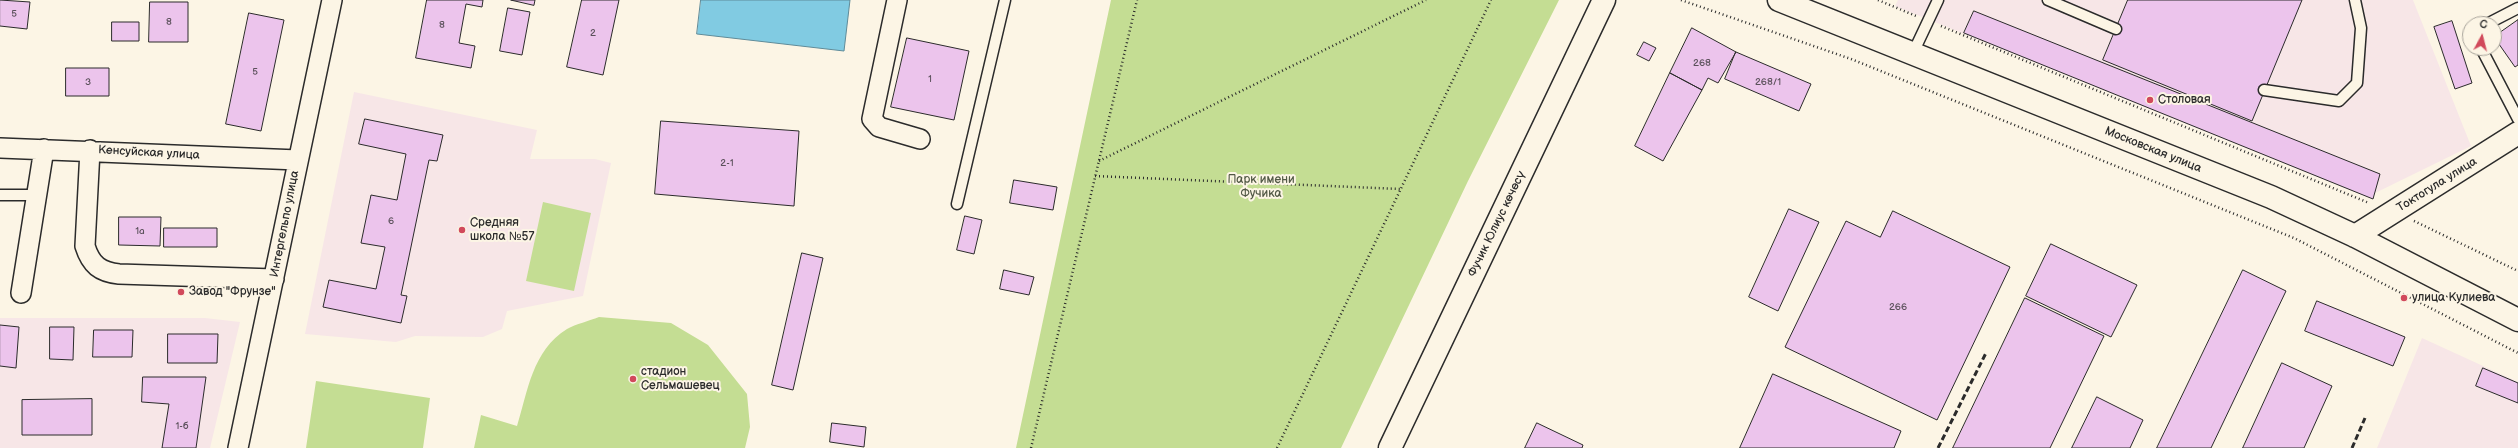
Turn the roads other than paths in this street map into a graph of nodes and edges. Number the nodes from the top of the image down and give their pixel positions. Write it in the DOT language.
graph roads {
  1 [pos="332,0"];
  2 [pos="897,0"];
  3 [pos="1005,0"];
  4 [pos="1604,0"];
  5 [pos="1779,0"];
  6 [pos="1938,0"];
  7 [pos="2048,0"];
  8 [pos="2356,0"];
  9 [pos="2518,8"];
  10 [pos="2502,16"];
  11 [pos="2116,29"];
  12 [pos="1913,53"];
  13 [pos="2485,56"];
  14 [pos="2264,90"];
  15 [pos="2518,119"];
  16 [pos="2518,133"];
  17 [pos="920,139"];
  18 [pos="0,148"];
  19 [pos="44,149"];
  20 [pos="90,150"];
  21 [pos="298,160"];
  22 [pos="0,195"];
  23 [pos="37,195"];
  24 [pos="957,204"];
  25 [pos="2355,236"];
  26 [pos="274,279"];
  27 [pos="21,293"];
  28 [pos="2518,320"];
  29 [pos="238,448"];
  30 [pos="1390,448"];
  1 -- 21 [label="street, Интергельпо улица"];
  2 -- 17 [label="street"];
  3 -- 24 [label="lane"];
  4 -- 30 [label="main road, Фучик Юлиус көчөсү"];
  5 -- 12 [label="main road, Московская улица"];
  6 -- 12 [label="lane"];
  7 -- 11 [label="lane"];
  8 -- 14 [label="lane"];
  9 -- 10 [label="lane"];
  12 -- 25 [label="main road, Московская улица"];
  13 -- 15 [label="lane"];
  16 -- 25 [label="main road, Токтогула улица"];
  18 -- 19 [label="street, Кенсуйская улица"];
  19 -- 20 [label="street, Кенсуйская улица"];
  19 -- 23 [label="street"];
  20 -- 21 [label="street, Кенсуйская улица"];
  20 -- 26 [label="street"];
  21 -- 26 [label="street, Интергельпо улица"];
  22 -- 23 [label="lane"];
  23 -- 27 [label="street"];
  25 -- 28 [label="main road, Московская улица"];
  26 -- 29 [label="street, Интергельпо улица"];
}
